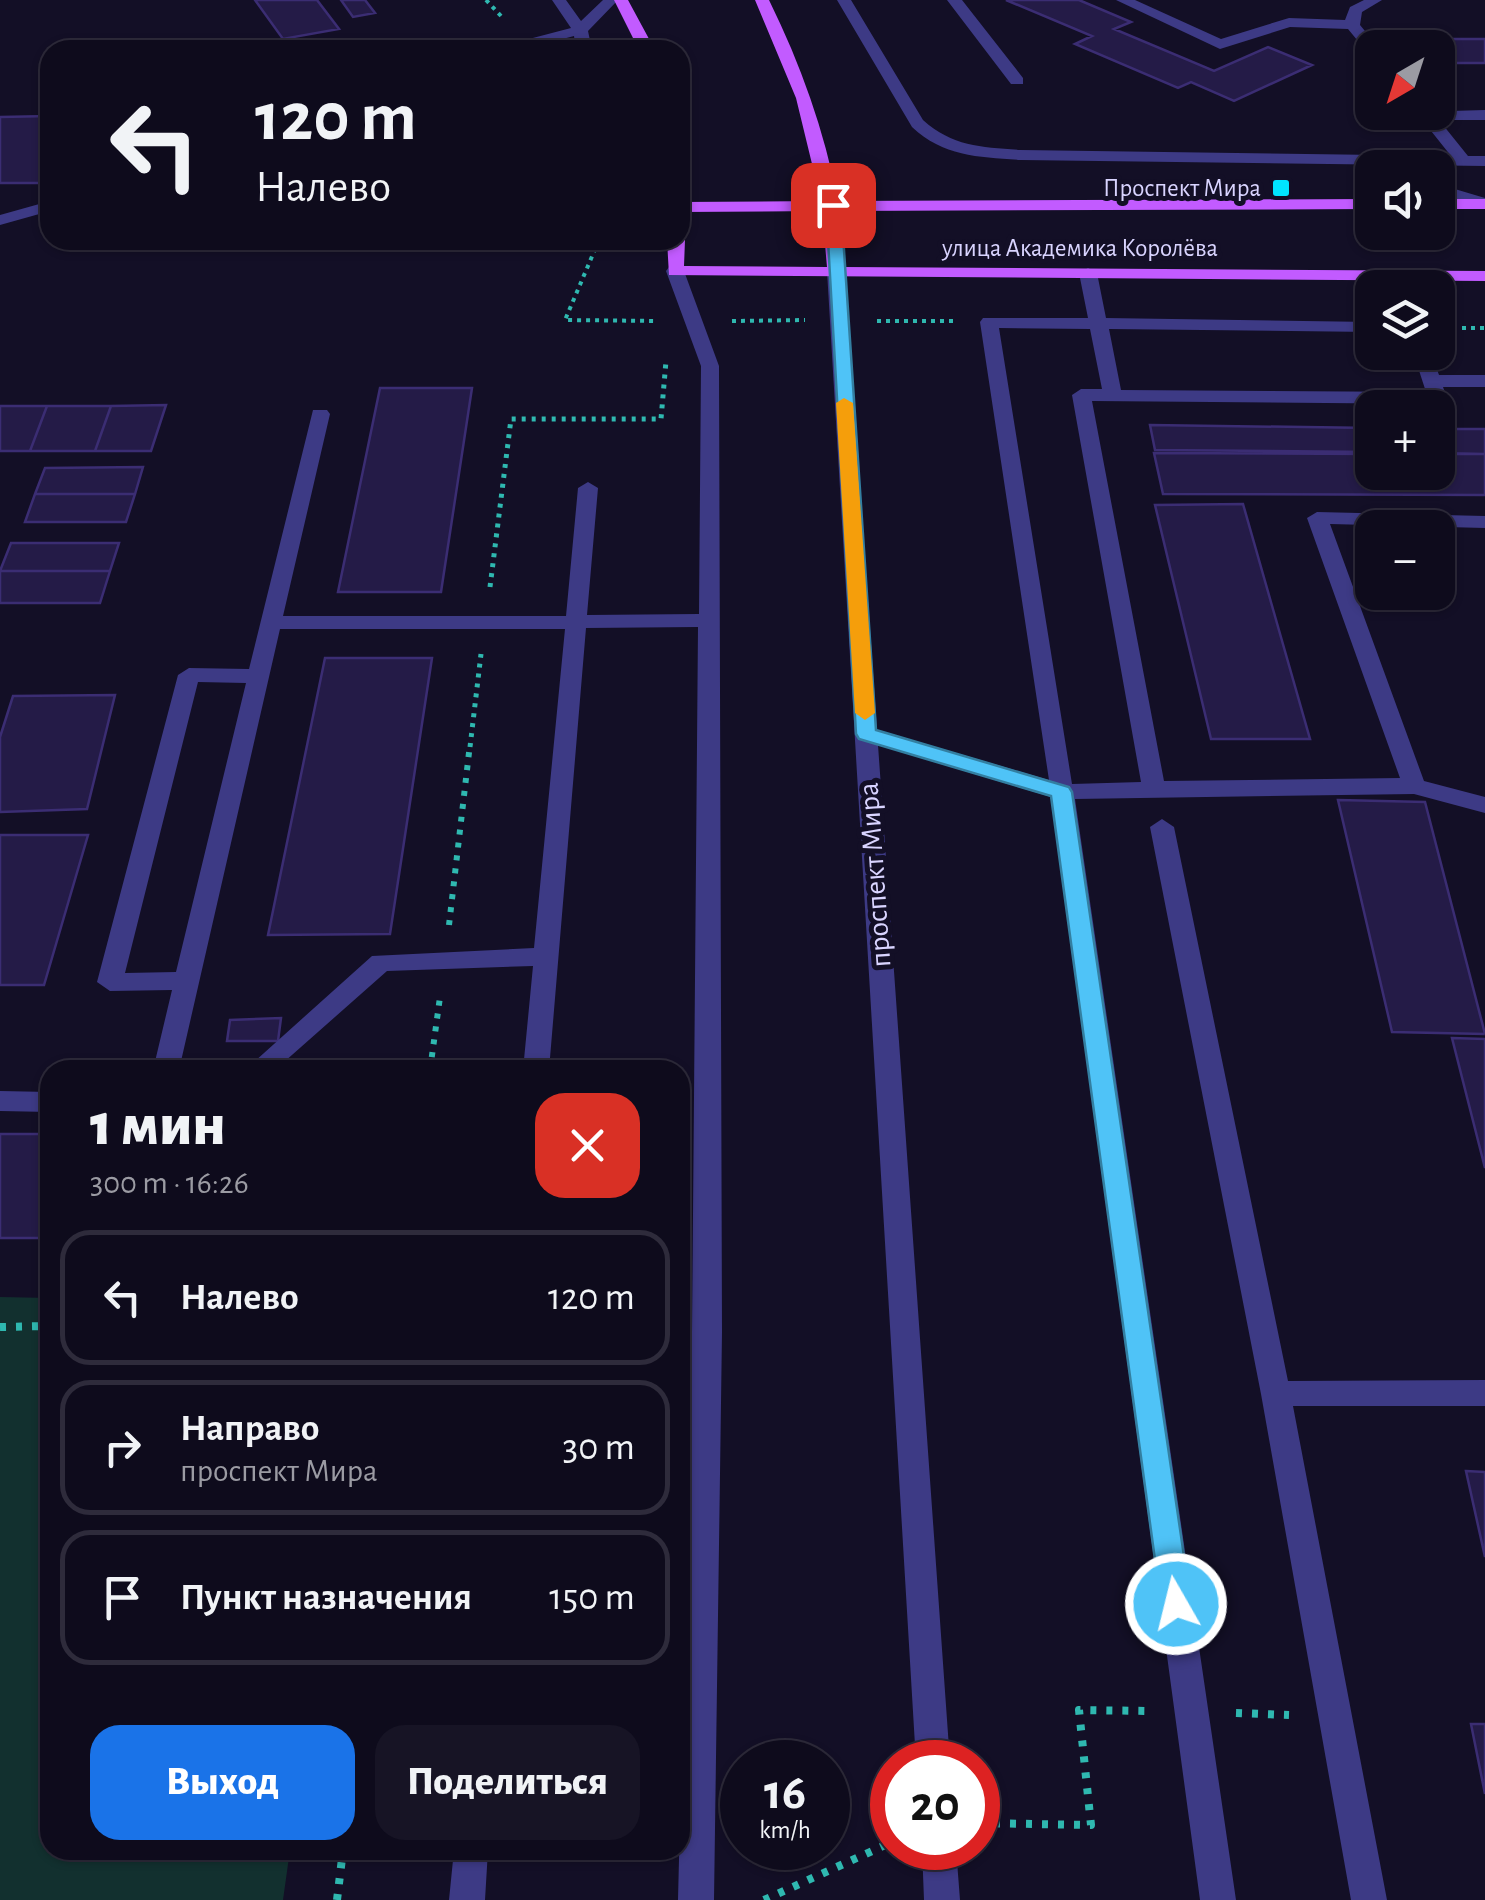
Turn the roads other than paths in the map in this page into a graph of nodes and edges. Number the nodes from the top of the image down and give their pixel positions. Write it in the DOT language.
graph roads {
  1 [pos="559,0"];
  2 [pos="611,0"];
  3 [pos="620,0"];
  4 [pos="762,0"];
  5 [pos="844,0"];
  6 [pos="954,0"];
  7 [pos="1124,0"];
  8 [pos="1375,0"];
  9 [pos="1352,24"];
  10 [pos="580,30"];
  11 [pos="1357,30"];
  12 [pos="542,40"];
  13 [pos="582,40"];
  14 [pos="642,40"];
  15 [pos="1016,81"];
  16 [pos="1455,115"];
  17 [pos="1485,116"];
  18 [pos="1438,130"];
  19 [pos="1353,160"];
  20 [pos="1464,161"];
  21 [pos="1485,161"];
  22 [pos="1455,194"];
  23 [pos="1355,204"];
  24 [pos="1455,204"];
  25 [pos="1485,204"];
  26 [pos="833,205"];
  27 [pos="690,207"];
  28 [pos="40,209"];
  29 [pos="0,220"];
  30 [pos="676,250"];
  31 [pos="675,271"];
  32 [pos="836,271"];
  33 [pos="1088,273"];
  34 [pos="1485,276"];
  35 [pos="1455,278"];
  36 [pos="1355,280"];
  37 [pos="1100,322"];
  38 [pos="1355,327"];
  39 [pos="1428,370"];
  40 [pos="1485,381"];
  41 [pos="1432,382"];
  42 [pos="1113,394"];
  43 [pos="320,414"];
  44 [pos="588,488"];
  45 [pos="1485,522"];
  46 [pos="712,620"];
  47 [pos="576,622"];
  48 [pos="272,623"];
  49 [pos="259,676"];
  50 [pos="866,734"];
  51 [pos="1414,786"];
  52 [pos="1154,789"];
  53 [pos="1062,792"];
  54 [pos="1485,804"];
  55 [pos="1162,827"];
  56 [pos="546,957"];
  57 [pos="187,981"];
  58 [pos="168,1060"];
  59 [pos="269,1060"];
  60 [pos="537,1060"];
  61 [pos="0,1102"];
  62 [pos="40,1102"];
  63 [pos="693,1332"];
  64 [pos="1485,1393"];
  65 [pos="1276,1394"];
  66 [pos="690,1680"];
  67 [pos="932,1740"];
  68 [pos="690,1811"];
  69 [pos="469,1860"];
  70 [pos="940,1870"];
  71 [pos="466,1900"];
  72 [pos="696,1900"];
  73 [pos="942,1900"];
  74 [pos="1218,1900"];
  75 [pos="1369,1900"];
  1 -- 10 [label="street"];
  2 -- 10 [label="street"];
  3 -- 14 [label="main road"];
  4 -- 26 [label="main road, проспект Мира"];
  5 -- 19 [label="street"];
  6 -- 15 [label="street"];
  7 -- 9 [label="street"];
  8 -- 9 [label="street"];
  9 -- 11 [label="street"];
  10 -- 12 [label="street"];
  10 -- 13 [label="street"];
  16 -- 17 [label="street"];
  18 -- 20 [label="street"];
  19 -- 20 [label="street"];
  20 -- 21 [label="street"];
  22 -- 25 [label="street"];
  23 -- 26 [label="main road, улица Академика Королёва"];
  24 -- 25 [label="main road"];
  26 -- 27 [label="main road, улица Академика Королёва"];
  26 -- 32 [label="main road, проспект Мира"];
  28 -- 29 [label="street"];
  30 -- 31 [label="main road"];
  31 -- 32 [label="main road, улица Академика Королёва"];
  31 -- 46 [label="street"];
  32 -- 33 [label="main road, улица Академика Королёва"];
  32 -- 50 [label="street, проспект Мира"];
  33 -- 36 [label="main road, улица Академика Королёва"];
  33 -- 37 [label="street"];
  34 -- 35 [label="main road, улица Академика Королёва"];
  37 -- 38 [label="street"];
  37 -- 42 [label="street"];
  37 -- 53 [label="street"];
  39 -- 41 [label="street"];
  40 -- 41 [label="street"];
  41 -- 42 [label="street"];
  42 -- 52 [label="street"];
  43 -- 48 [label="street"];
  44 -- 47 [label="street"];
  45 -- 51 [label="street"];
  46 -- 47 [label="street"];
  46 -- 63 [label="street"];
  47 -- 48 [label="street"];
  47 -- 56 [label="street"];
  48 -- 49 [label="street"];
  49 -- 57 [label="street"];
  49 -- 57 [label="street"];
  50 -- 53 [label="street"];
  50 -- 67 [label="street, проспект Мира"];
  51 -- 52 [label="street"];
  51 -- 54 [label="street"];
  52 -- 53 [label="street"];
  53 -- 74 [label="street"];
  55 -- 65 [label="street"];
  56 -- 59 [label="street"];
  56 -- 60 [label="street"];
  57 -- 58 [label="street"];
  61 -- 62 [label="street"];
  63 -- 66 [label="street"];
  64 -- 65 [label="street"];
  65 -- 75 [label="street"];
  68 -- 72 [label="street"];
  69 -- 71 [label="street"];
  70 -- 73 [label="street"];
}
